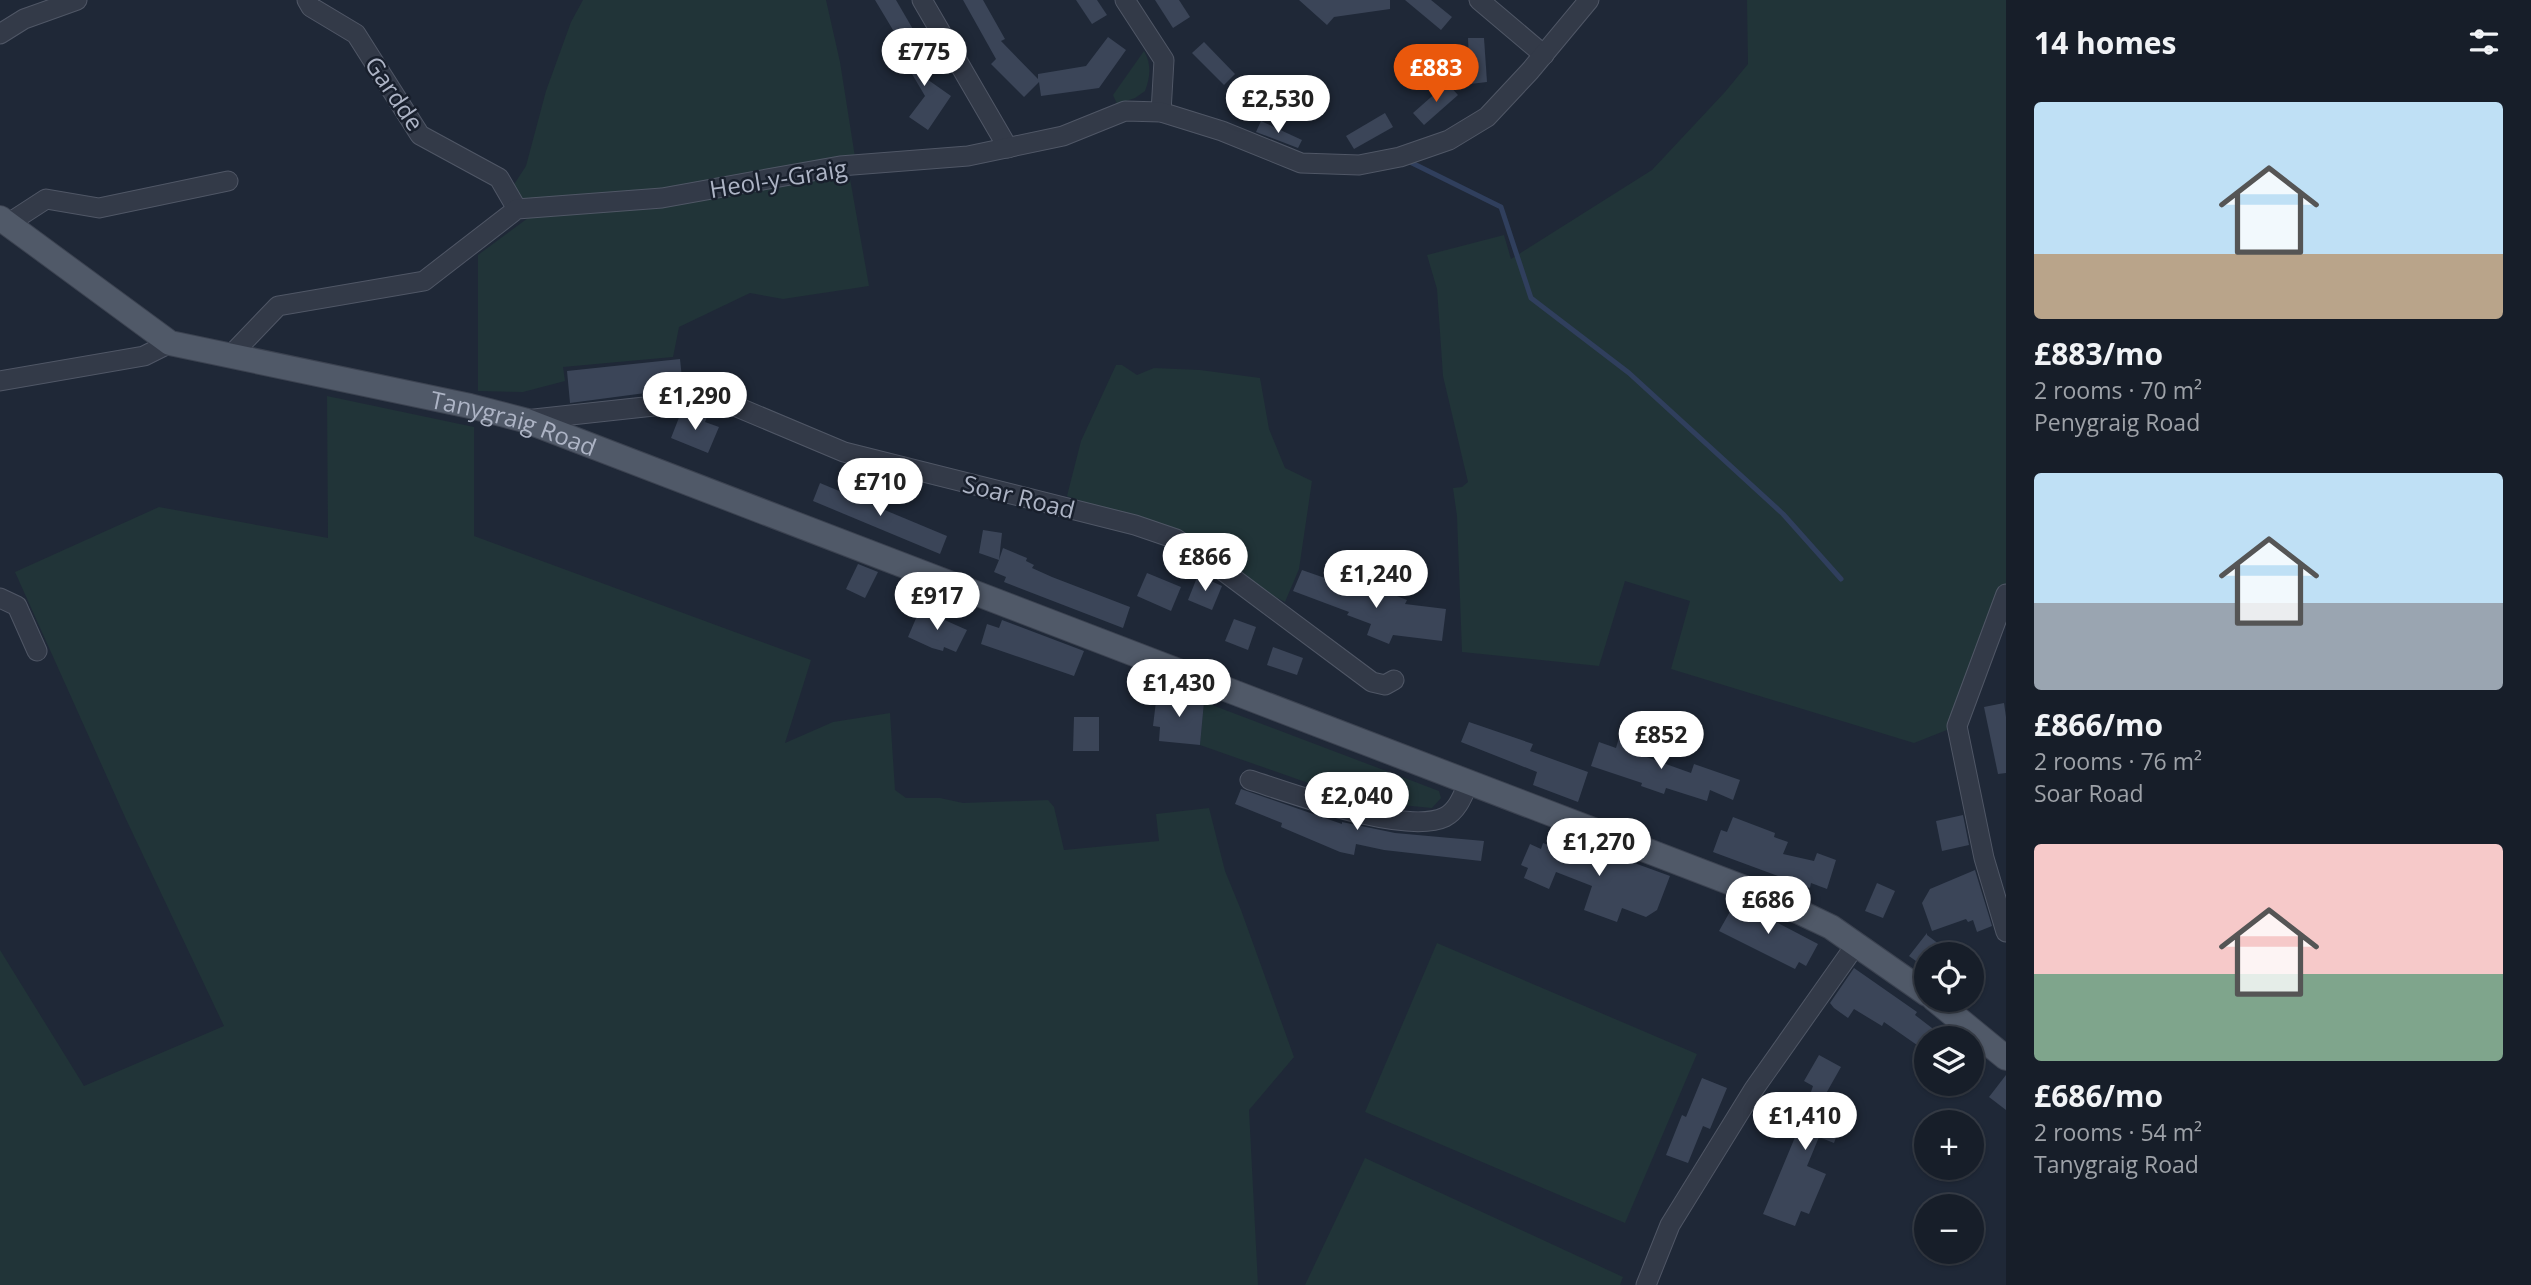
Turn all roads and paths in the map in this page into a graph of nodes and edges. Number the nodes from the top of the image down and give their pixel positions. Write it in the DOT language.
graph roads {
  1 [pos="77,0"];
  2 [pos="307,0"];
  3 [pos="922,0"];
  4 [pos="1125,0"];
  5 [pos="1479,0"];
  6 [pos="1590,0"];
  7 [pos="0,34"];
  8 [pos="1544,55"];
  9 [pos="1161,112"];
  10 [pos="1009,148"];
  11 [pos="228,181"];
  12 [pos="517,209"];
  13 [pos="4,221"];
  14 [pos="170,343"];
  15 [pos="230,356"];
  16 [pos="0,381"];
  17 [pos="524,420"];
  18 [pos="2006,593"];
  19 [pos="0,598"];
  20 [pos="37,651"];
  21 [pos="1394,680"];
  22 [pos="1250,780"];
  23 [pos="1469,782"];
  24 [pos="2006,932"];
  25 [pos="1857,943"];
  26 [pos="1914,985"];
  27 [pos="1950,1012"];
  28 [pos="2006,1058"];
  29 [pos="1646,1285"];
  1 -- 7 [label="street"];
  2 -- 12 [label="street, Gardde"];
  3 -- 10 [label="street"];
  4 -- 9 [label="street"];
  5 -- 8 [label="street"];
  6 -- 8 [label="street, Heol-y-Graig"];
  8 -- 9 [label="street, Heol-y-Graig"];
  9 -- 10 [label="street, Heol-y-Graig"];
  10 -- 12 [label="street, Heol-y-Graig"];
  11 -- 13 [label="street"];
  12 -- 15 [label="street"];
  13 -- 14 [label="main road"];
  14 -- 15 [label="main road, Tanygraig Road"];
  14 -- 16 [label="street"];
  15 -- 17 [label="main road, Tanygraig Road"];
  17 -- 21 [label="street, Soar Road"];
  17 -- 23 [label="main road, Tanygraig Road"];
  18 -- 24 [label="street"];
  19 -- 20 [label="street"];
  22 -- 23 [label="street"];
  23 -- 25 [label="main road, Tanygraig Road"];
  25 -- 26 [label="main road, Tanygraig Road"];
  25 -- 29 [label="street"];
  27 -- 28 [label="main road"];
}
